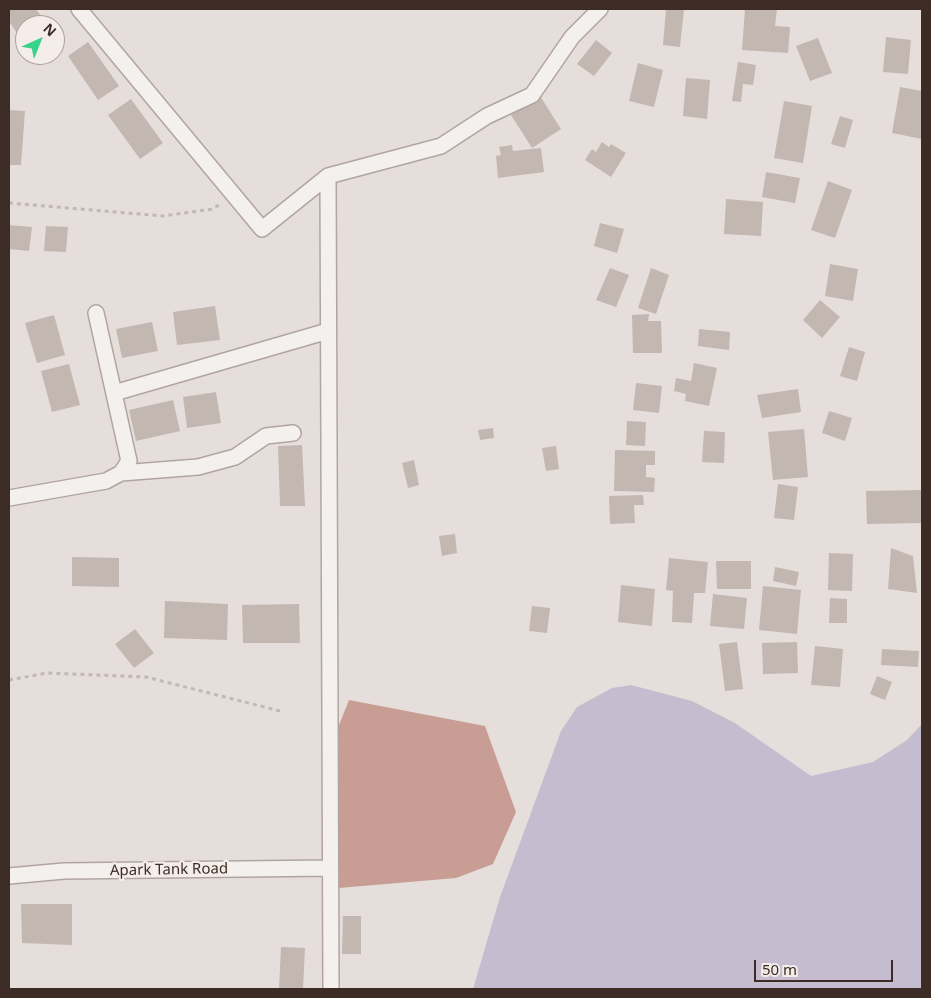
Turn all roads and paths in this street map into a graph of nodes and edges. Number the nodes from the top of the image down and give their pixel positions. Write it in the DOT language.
graph roads {
  1 [pos="80,9"];
  2 [pos="600,9"];
  3 [pos="328,176"];
  4 [pos="233,195"];
  5 [pos="9,203"];
  6 [pos="96,313"];
  7 [pos="328,330"];
  8 [pos="114,393"];
  9 [pos="293,433"];
  10 [pos="121,473"];
  11 [pos="9,498"];
  12 [pos="9,680"];
  13 [pos="284,712"];
  14 [pos="330,868"];
  15 [pos="9,876"];
  16 [pos="330,989"];
  1 -- 4 [label="street"];
  2 -- 3 [label="street"];
  3 -- 4 [label="street"];
  3 -- 7 [label="street"];
  4 -- 5 [label="path"];
  6 -- 8 [label="street"];
  7 -- 8 [label="street"];
  7 -- 14 [label="street"];
  8 -- 10 [label="street"];
  9 -- 10 [label="street"];
  10 -- 11 [label="street"];
  12 -- 13 [label="path"];
  14 -- 15 [label="street, Apark Tank Road"];
  14 -- 16 [label="street"];
}
